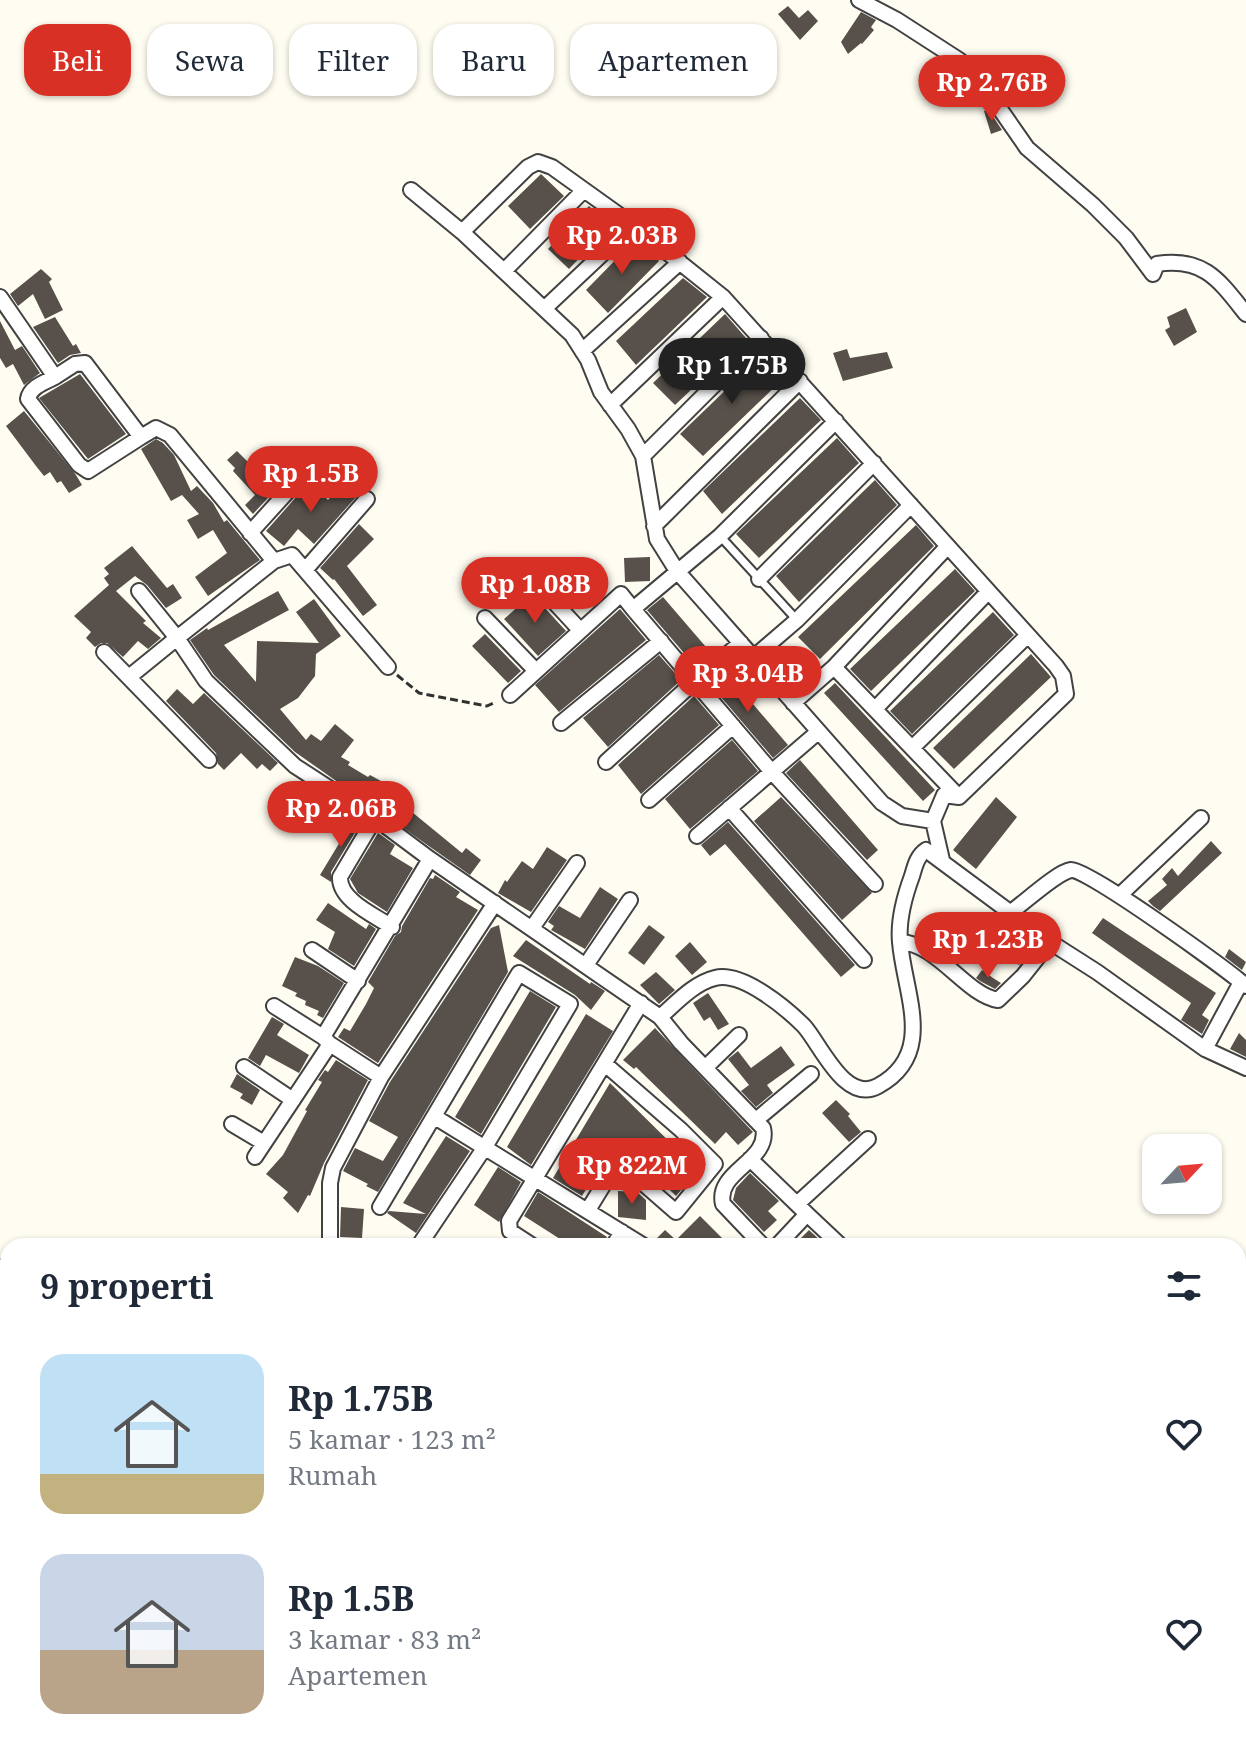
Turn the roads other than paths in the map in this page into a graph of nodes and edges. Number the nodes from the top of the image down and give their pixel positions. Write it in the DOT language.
graph roads {
  1 [pos="859,0"];
  2 [pos="411,190"];
  3 [pos="584,190"];
  4 [pos="633,225"];
  5 [pos="462,232"];
  6 [pos="680,262"];
  7 [pos="504,271"];
  8 [pos="0,297"];
  9 [pos="723,297"];
  10 [pos="545,308"];
  11 [pos="1246,314"];
  12 [pos="761,338"];
  13 [pos="582,351"];
  14 [pos="55,377"];
  15 [pos="800,381"];
  16 [pos="610,405"];
  17 [pos="836,421"];
  18 [pos="141,437"];
  19 [pos="643,456"];
  20 [pos="874,463"];
  21 [pos="298,480"];
  22 [pos="367,499"];
  23 [pos="911,505"];
  24 [pos="654,526"];
  25 [pos="250,533"];
  26 [pos="720,536"];
  27 [pos="947,547"];
  28 [pos="274,561"];
  29 [pos="306,569"];
  30 [pos="677,571"];
  31 [pos="532,578"];
  32 [pos="759,579"];
  33 [pos="139,591"];
  34 [pos="988,592"];
  35 [pos="633,609"];
  36 [pos="485,618"];
  37 [pos="797,620"];
  38 [pos="580,630"];
  39 [pos="1028,635"];
  40 [pos="177,638"];
  41 [pos="661,641"];
  42 [pos="741,643"];
  43 [pos="104,652"];
  44 [pos="754,657"];
  45 [pos="388,667"];
  46 [pos="834,667"];
  47 [pos="536,671"];
  48 [pos="129,677"];
  49 [pos="695,681"];
  50 [pos="510,695"];
  51 [pos="793,703"];
  52 [pos="875,709"];
  53 [pos="561,723"];
  54 [pos="733,726"];
  55 [pos="818,732"];
  56 [pos="912,748"];
  57 [pos="209,760"];
  58 [pos="606,762"];
  59 [pos="772,772"];
  60 [pos="959,797"];
  61 [pos="649,800"];
  62 [pos="729,808"];
  63 [pos="375,818"];
  64 [pos="1201,818"];
  65 [pos="933,821"];
  66 [pos="697,836"];
  67 [pos="430,859"];
  68 [pos="942,860"];
  69 [pos="577,863"];
  70 [pos="875,884"];
  71 [pos="1120,895"];
  72 [pos="630,900"];
  73 [pos="495,903"];
  74 [pos="1011,912"];
  75 [pos="392,927"];
  76 [pos="532,928"];
  77 [pos="900,942"];
  78 [pos="1050,942"];
  79 [pos="312,950"];
  80 [pos="864,960"];
  81 [pos="586,965"];
  82 [pos="358,981"];
  83 [pos="1244,984"];
  84 [pos="641,1003"];
  85 [pos="274,1006"];
  86 [pos="660,1017"];
  87 [pos="739,1035"];
  88 [pos="326,1041"];
  89 [pos="1205,1049"];
  90 [pos="605,1064"];
  91 [pos="244,1067"];
  92 [pos="706,1067"];
  93 [pos="1246,1068"];
  94 [pos="811,1074"];
  95 [pos="381,1077"];
  96 [pos="293,1100"];
  97 [pos="435,1117"];
  98 [pos="756,1120"];
  99 [pos="232,1124"];
  100 [pos="868,1139"];
  101 [pos="264,1143"];
  102 [pos="485,1147"];
  103 [pos="255,1157"];
  104 [pos="750,1159"];
  105 [pos="535,1180"];
  106 [pos="380,1207"];
  107 [pos="802,1209"];
  108 [pos="588,1210"];
  109 [pos="622,1232"];
  110 [pos="330,1238"];
  111 [pos="424,1238"];
  112 [pos="522,1238"];
  113 [pos="618,1238"];
  114 [pos="631,1238"];
  115 [pos="755,1238"];
  116 [pos="782,1238"];
  117 [pos="833,1238"];
  1 -- 11 [label="street"];
  2 -- 5 [label="street"];
  3 -- 4 [label="street"];
  3 -- 5 [label="street"];
  3 -- 7 [label="street"];
  4 -- 6 [label="street"];
  4 -- 10 [label="street"];
  5 -- 7 [label="street"];
  6 -- 9 [label="street"];
  6 -- 13 [label="street"];
  7 -- 10 [label="street"];
  8 -- 14 [label="street"];
  9 -- 12 [label="street"];
  9 -- 16 [label="street"];
  10 -- 13 [label="street"];
  12 -- 15 [label="street"];
  12 -- 19 [label="street"];
  13 -- 16 [label="street"];
  14 -- 18 [label="street"];
  14 -- 18 [label="street"];
  15 -- 17 [label="street"];
  15 -- 24 [label="street"];
  16 -- 19 [label="street"];
  17 -- 20 [label="street"];
  17 -- 26 [label="street"];
  18 -- 25 [label="street"];
  19 -- 24 [label="street"];
  20 -- 23 [label="street"];
  20 -- 32 [label="street"];
  21 -- 25 [label="street"];
  22 -- 29 [label="street"];
  23 -- 27 [label="street"];
  23 -- 37 [label="street"];
  24 -- 30 [label="street"];
  25 -- 28 [label="street"];
  26 -- 30 [label="street"];
  26 -- 32 [label="lane"];
  27 -- 34 [label="street"];
  27 -- 46 [label="street"];
  28 -- 29 [label="street"];
  28 -- 40 [label="street"];
  29 -- 45 [label="street"];
  30 -- 35 [label="street"];
  30 -- 42 [label="street"];
  31 -- 38 [label="street"];
  32 -- 37 [label="lane"];
  33 -- 40 [label="street"];
  34 -- 39 [label="street"];
  34 -- 52 [label="street"];
  35 -- 38 [label="street"];
  35 -- 41 [label="street"];
  36 -- 47 [label="street"];
  37 -- 44 [label="street"];
  38 -- 47 [label="street"];
  39 -- 56 [label="street"];
  39 -- 60 [label="street"];
  40 -- 48 [label="street"];
  40 -- 63 [label="street"];
  41 -- 49 [label="street"];
  41 -- 53 [label="street"];
  42 -- 44 [label="street"];
  42 -- 49 [label="street"];
  43 -- 48 [label="street"];
  44 -- 51 [label="street"];
  46 -- 51 [label="street"];
  46 -- 52 [label="street"];
  47 -- 50 [label="street"];
  48 -- 57 [label="street"];
  49 -- 54 [label="street"];
  49 -- 58 [label="street"];
  51 -- 55 [label="street"];
  52 -- 56 [label="street"];
  54 -- 59 [label="street"];
  54 -- 61 [label="street"];
  55 -- 59 [label="street"];
  55 -- 65 [label="street"];
  56 -- 60 [label="street"];
  59 -- 62 [label="street"];
  59 -- 70 [label="street"];
  60 -- 65 [label="street"];
  62 -- 66 [label="street"];
  62 -- 80 [label="street"];
  63 -- 67 [label="street"];
  63 -- 75 [label="street"];
  64 -- 71 [label="street"];
  65 -- 68 [label="street"];
  67 -- 73 [label="street"];
  67 -- 75 [label="street"];
  68 -- 74 [label="street"];
  68 -- 77 [label="street"];
  69 -- 76 [label="street"];
  71 -- 74 [label="street"];
  71 -- 83 [label="street"];
  72 -- 81 [label="street"];
  73 -- 76 [label="street"];
  73 -- 95 [label="street"];
  74 -- 78 [label="street"];
  75 -- 82 [label="street"];
  76 -- 81 [label="street"];
  77 -- 78 [label="street"];
  77 -- 86 [label="street"];
  78 -- 89 [label="street"];
  79 -- 82 [label="street"];
  81 -- 84 [label="street"];
  82 -- 88 [label="street"];
  83 -- 89 [label="street"];
  84 -- 86 [label="street"];
  84 -- 90 [label="street"];
  85 -- 88 [label="street"];
  86 -- 92 [label="street"];
  87 -- 92 [label="street"];
  88 -- 95 [label="street"];
  88 -- 96 [label="street"];
  89 -- 93 [label="street"];
  90 -- 105 [label="street"];
  90 -- 108 [label="street"];
  91 -- 96 [label="street"];
  92 -- 98 [label="street"];
  94 -- 98 [label="street"];
  95 -- 110 [label="street"];
  96 -- 101 [label="street"];
  97 -- 102 [label="street"];
  97 -- 102 [label="street"];
  97 -- 106 [label="street"];
  98 -- 104 [label="street"];
  99 -- 101 [label="street"];
  100 -- 107 [label="street"];
  101 -- 103 [label="street"];
  102 -- 105 [label="street"];
  102 -- 111 [label="street"];
  104 -- 107 [label="street"];
  104 -- 115 [label="street"];
  105 -- 108 [label="street"];
  105 -- 112 [label="street"];
  107 -- 116 [label="street"];
  107 -- 117 [label="street"];
  108 -- 109 [label="street"];
  109 -- 113 [label="street"];
  109 -- 114 [label="street"];
}
